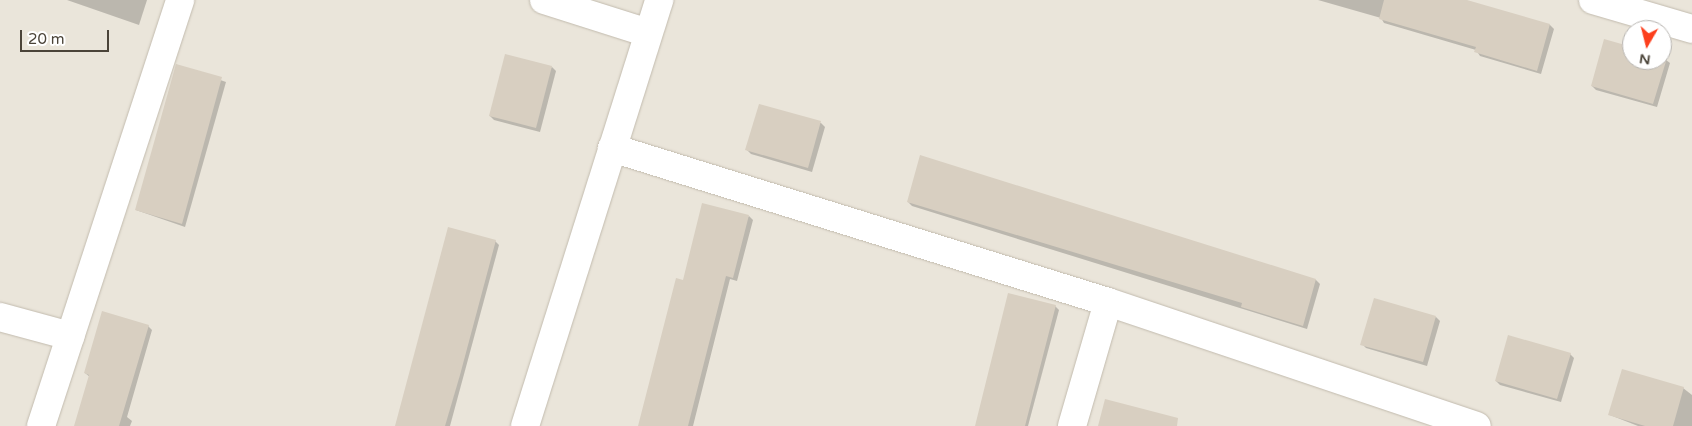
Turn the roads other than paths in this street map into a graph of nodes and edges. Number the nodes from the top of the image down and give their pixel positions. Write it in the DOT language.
graph roads {
  1 [pos="180,0"];
  2 [pos="544,0"];
  3 [pos="659,0"];
  4 [pos="1593,0"];
  5 [pos="1692,29"];
  6 [pos="648,33"];
  7 [pos="612,148"];
  8 [pos="1108,302"];
  9 [pos="0,317"];
  10 [pos="70,336"];
  11 [pos="41,426"];
  12 [pos="525,426"];
  13 [pos="1072,426"];
  14 [pos="1477,426"];
  1 -- 10 [label="street"];
  2 -- 6 [label="street"];
  3 -- 6 [label="street"];
  4 -- 5 [label="street"];
  6 -- 7 [label="street"];
  7 -- 8 [label="street"];
  7 -- 12 [label="street"];
  8 -- 13 [label="street"];
  8 -- 14 [label="street"];
  9 -- 10 [label="street"];
  10 -- 11 [label="street"];
}
